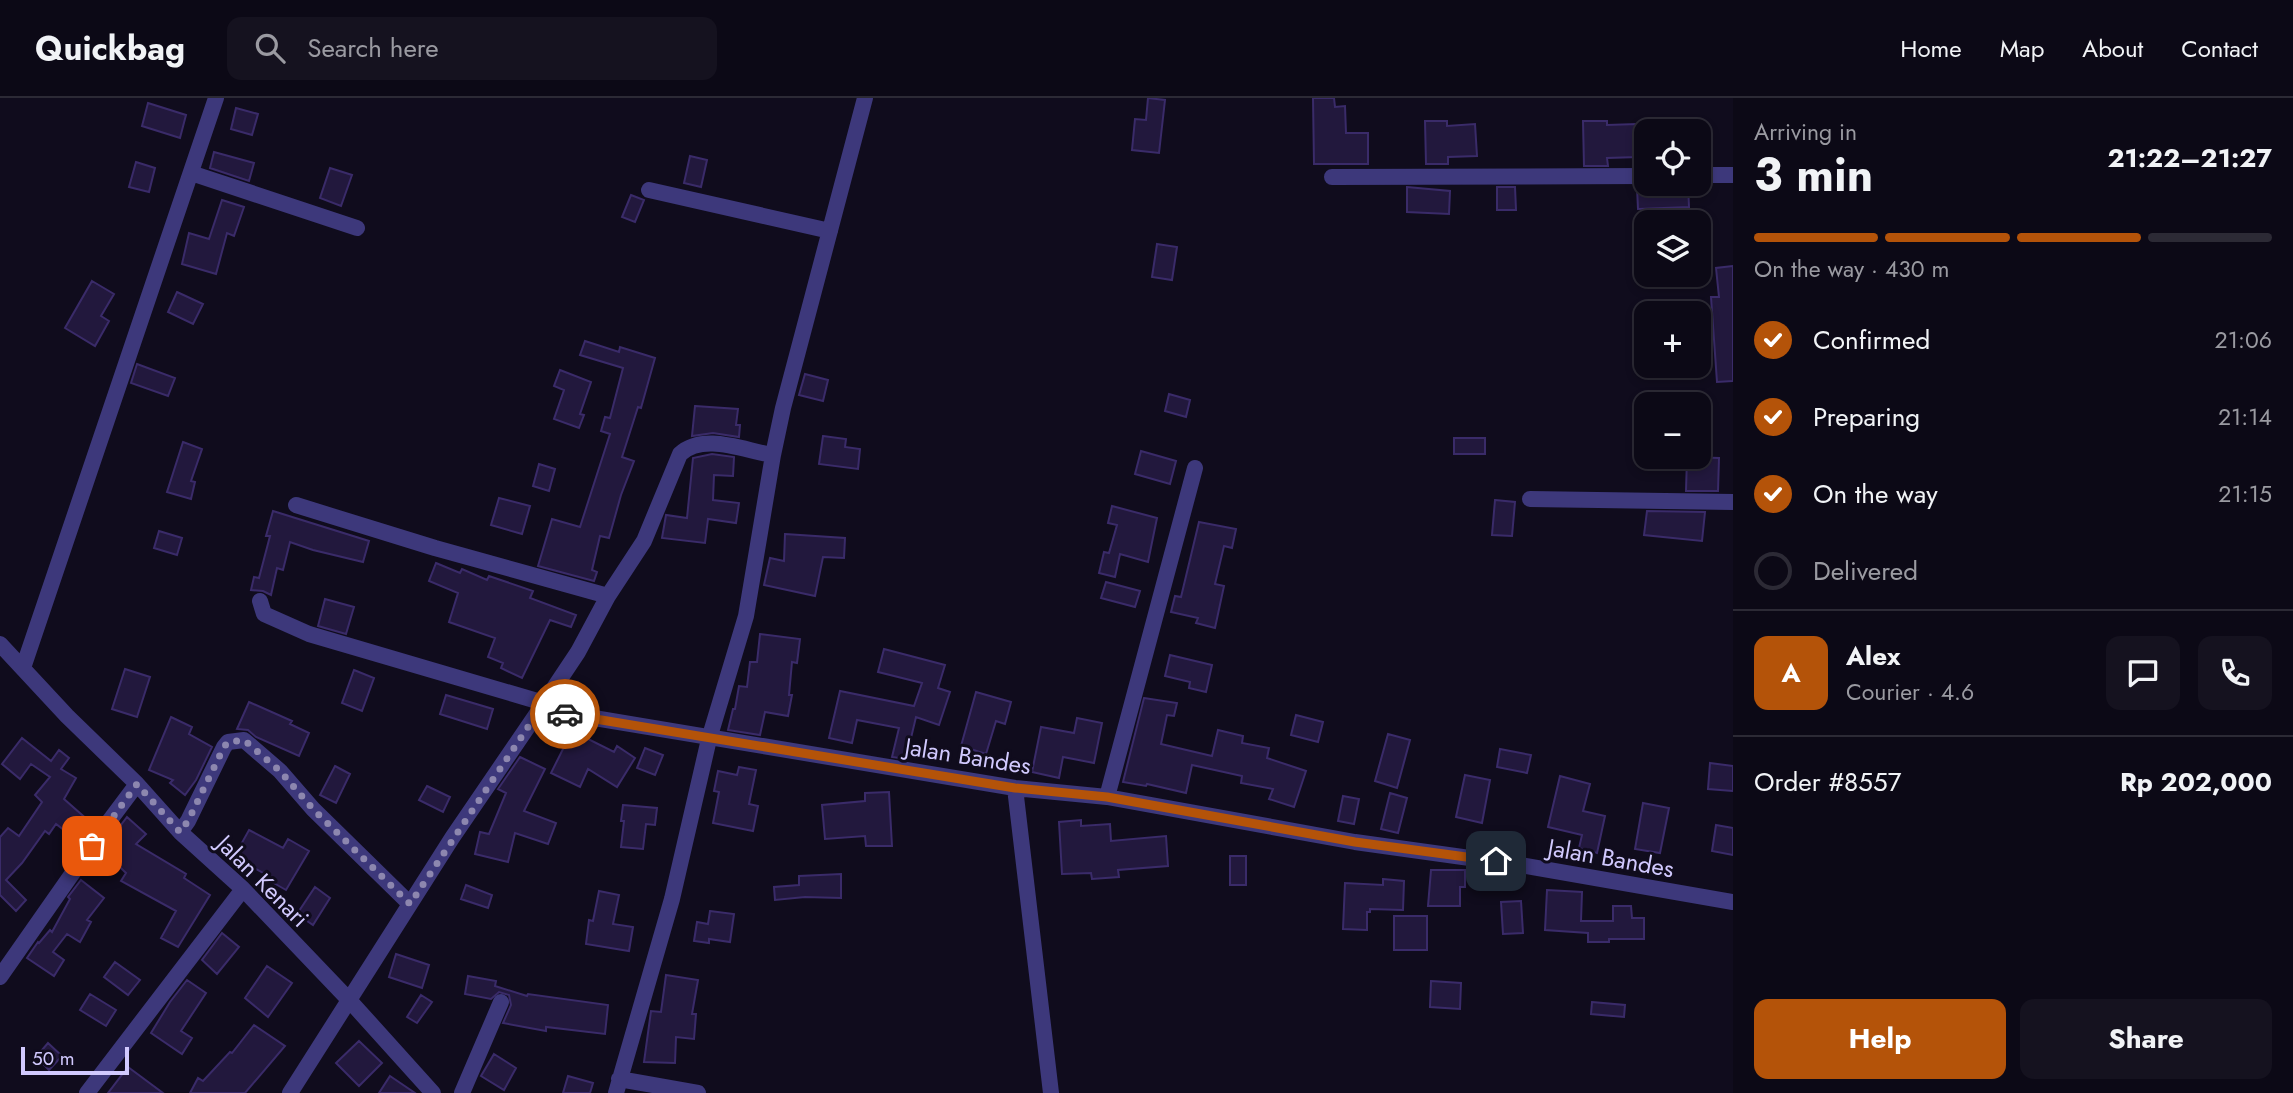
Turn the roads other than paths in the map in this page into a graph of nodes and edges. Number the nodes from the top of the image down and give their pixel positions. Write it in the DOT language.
graph roads {
  1 [pos="216,98"];
  2 [pos="865,98"];
  3 [pos="191,173"];
  4 [pos="1711,175"];
  5 [pos="1733,175"];
  6 [pos="1634,176"];
  7 [pos="1332,177"];
  8 [pos="649,190"];
  9 [pos="357,228"];
  10 [pos="830,231"];
  11 [pos="773,455"];
  12 [pos="1195,468"];
  13 [pos="1530,499"];
  14 [pos="1733,502"];
  15 [pos="296,505"];
  16 [pos="608,596"];
  17 [pos="260,601"];
  18 [pos="0,644"];
  19 [pos="23,668"];
  20 [pos="542,706"];
  21 [pos="709,739"];
  22 [pos="137,784"];
  23 [pos="1015,788"];
  24 [pos="1107,797"];
  25 [pos="180,832"];
  26 [pos="243,889"];
  27 [pos="1733,902"];
  28 [pos="410,904"];
  29 [pos="0,977"];
  30 [pos="350,1001"];
  31 [pos="501,1002"];
  32 [pos="618,1086"];
  33 [pos="87,1093"];
  34 [pos="290,1093"];
  35 [pos="433,1093"];
  36 [pos="462,1093"];
  37 [pos="698,1093"];
  38 [pos="1051,1093"];
  1 -- 3 [label="street"];
  2 -- 10 [label="street"];
  3 -- 9 [label="street"];
  3 -- 19 [label="street"];
  4 -- 5 [label="street"];
  6 -- 7 [label="street"];
  8 -- 10 [label="street"];
  10 -- 11 [label="street"];
  11 -- 16 [label="street"];
  11 -- 21 [label="street"];
  12 -- 24 [label="street"];
  13 -- 14 [label="street"];
  15 -- 16 [label="street"];
  16 -- 20 [label="street"];
  17 -- 20 [label="street, Jalan Bandes"];
  18 -- 19 [label="street, Jalan Kenari"];
  19 -- 22 [label="street, Jalan Kenari"];
  20 -- 21 [label="street, Jalan Bandes"];
  20 -- 28 [label="street"];
  21 -- 23 [label="street, Jalan Bandes"];
  21 -- 32 [label="street"];
  22 -- 25 [label="street, Jalan Kenari"];
  22 -- 29 [label="street"];
  23 -- 24 [label="street, Jalan Bandes"];
  23 -- 38 [label="street"];
  24 -- 27 [label="street, Jalan Bandes"];
  25 -- 26 [label="street, Jalan Kenari"];
  25 -- 28 [label="street"];
  26 -- 30 [label="street, Jalan Kenari"];
  26 -- 33 [label="street"];
  28 -- 30 [label="street"];
  30 -- 34 [label="street"];
  30 -- 35 [label="street, Jalan Kenari"];
  31 -- 36 [label="street"];
  32 -- 37 [label="street"];
}
